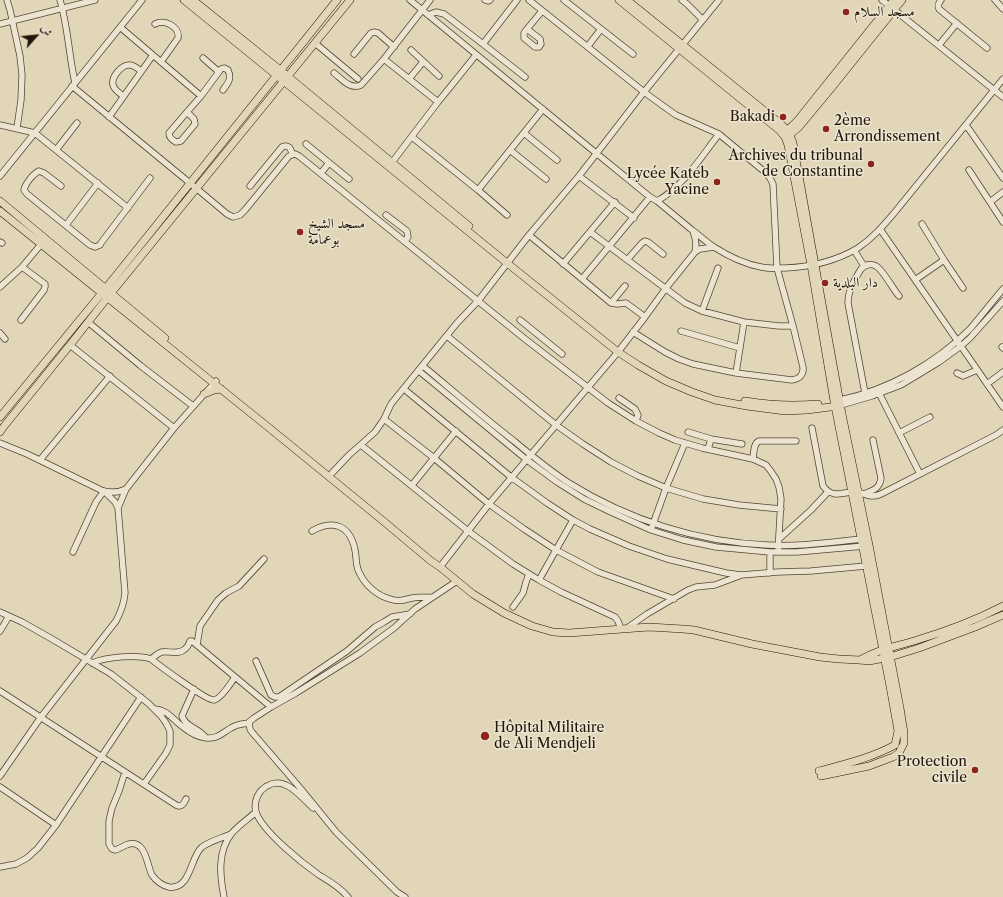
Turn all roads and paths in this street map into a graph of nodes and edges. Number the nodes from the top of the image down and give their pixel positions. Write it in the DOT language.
graph roads {
  1 [pos="6,0"];
  2 [pos="60,0"];
  3 [pos="95,0"];
  4 [pos="142,0"];
  5 [pos="184,0"];
  6 [pos="193,0"];
  7 [pos="337,0"];
  8 [pos="350,0"];
  9 [pos="410,0"];
  10 [pos="430,0"];
  11 [pos="484,0"];
  12 [pos="490,0"];
  13 [pos="517,0"];
  14 [pos="529,0"];
  15 [pos="564,0"];
  16 [pos="619,0"];
  17 [pos="627,0"];
  18 [pos="683,0"];
  19 [pos="720,0"];
  20 [pos="882,0"];
  21 [pos="902,0"];
  22 [pos="941,0"];
  23 [pos="995,0"];
  24 [pos="892,5"];
  25 [pos="62,8"];
  26 [pos="1003,9"];
  27 [pos="542,10"];
  28 [pos="422,11"];
  29 [pos="428,15"];
  30 [pos="703,20"];
  31 [pos="12,21"];
  32 [pos="956,23"];
  33 [pos="0,24"];
  34 [pos="155,24"];
  35 [pos="120,27"];
  36 [pos="527,29"];
  37 [pos="601,29"];
  38 [pos="315,43"];
  39 [pos="484,44"];
  40 [pos="939,45"];
  41 [pos="394,46"];
  42 [pos="588,46"];
  43 [pos="681,47"];
  44 [pos="987,48"];
  45 [pos="411,50"];
  46 [pos="354,54"];
  47 [pos="633,54"];
  48 [pos="153,55"];
  49 [pos="476,55"];
  50 [pos="204,58"];
  51 [pos="384,59"];
  52 [pos="161,62"];
  53 [pos="423,62"];
  54 [pos="141,72"];
  55 [pos="219,72"];
  56 [pos="278,73"];
  57 [pos="334,73"];
  58 [pos="439,76"];
  59 [pos="525,77"];
  60 [pos="286,79"];
  61 [pos="358,79"];
  62 [pos="409,79"];
  63 [pos="1003,79"];
  64 [pos="74,85"];
  65 [pos="223,90"];
  66 [pos="994,90"];
  67 [pos="644,92"];
  68 [pos="123,96"];
  69 [pos="201,96"];
  70 [pos="1003,97"];
  71 [pos="438,102"];
  72 [pos="543,109"];
  73 [pos="187,112"];
  74 [pos="109,116"];
  75 [pos="77,123"];
  76 [pos="0,125"];
  77 [pos="797,125"];
  78 [pos="966,125"];
  79 [pos="17,128"];
  80 [pos="35,132"];
  81 [pos="785,132"];
  82 [pos="524,133"];
  83 [pos="719,134"];
  84 [pos="412,137"];
  85 [pos="306,144"];
  86 [pos="794,144"];
  87 [pos="56,150"];
  88 [pos="510,150"];
  89 [pos="596,153"];
  90 [pos="292,154"];
  91 [pos="557,160"];
  92 [pos="329,163"];
  93 [pos="390,164"];
  94 [pos="970,170"];
  95 [pos="321,173"];
  96 [pos="0,176"];
  97 [pos="579,176"];
  98 [pos="150,178"];
  99 [pos="1003,178"];
  100 [pos="349,179"];
  101 [pos="546,179"];
  102 [pos="98,183"];
  103 [pos="61,186"];
  104 [pos="193,186"];
  105 [pos="250,186"];
  106 [pos="478,190"];
  107 [pos="1003,192"];
  108 [pos="650,197"];
  109 [pos="0,201"];
  110 [pos="657,201"];
  111 [pos="614,202"];
  112 [pos="990,202"];
  113 [pos="128,208"];
  114 [pos="0,211"];
  115 [pos="386,215"];
  116 [pos="507,215"];
  117 [pos="634,218"];
  118 [pos="1003,222"];
  119 [pos="922,224"];
  120 [pos="66,225"];
  121 [pos="880,229"];
  122 [pos="693,230"];
  123 [pos="590,232"];
  124 [pos="529,235"];
  125 [pos="46,238"];
  126 [pos="405,241"];
  127 [pos="41,245"];
  128 [pos="610,247"];
  129 [pos="714,247"];
  130 [pos="854,250"];
  131 [pos="695,252"];
  132 [pos="663,254"];
  133 [pos="627,260"];
  134 [pos="944,260"];
  135 [pos="509,261"];
  136 [pos="563,264"];
  137 [pos="813,265"];
  138 [pos="864,266"];
  139 [pos="22,267"];
  140 [pos="718,268"];
  141 [pos="777,268"];
  142 [pos="582,279"];
  143 [pos="915,280"];
  144 [pos="625,286"];
  145 [pos="0,287"];
  146 [pos="666,288"];
  147 [pos="963,288"];
  148 [pos="1003,289"];
  149 [pos="106,293"];
  150 [pos="899,296"];
  151 [pos="478,301"];
  152 [pos="1003,301"];
  153 [pos="611,303"];
  154 [pos="702,311"];
  155 [pos="645,317"];
  156 [pos="21,320"];
  157 [pos="520,320"];
  158 [pos="88,322"];
  159 [pos="744,322"];
  160 [pos="793,326"];
  161 [pos="681,331"];
  162 [pos="632,332"];
  163 [pos="0,333"];
  164 [pos="447,336"];
  165 [pos="542,338"];
  166 [pos="5,339"];
  167 [pos="957,341"];
  168 [pos="70,345"];
  169 [pos="961,346"];
  170 [pos="535,347"];
  171 [pos="740,348"];
  172 [pos="619,350"];
  173 [pos="562,354"];
  174 [pos="423,366"];
  175 [pos="977,370"];
  176 [pos="418,371"];
  177 [pos="1003,372"];
  178 [pos="736,373"];
  179 [pos="957,373"];
  180 [pos="110,376"];
  181 [pos="215,382"];
  182 [pos="987,384"];
  183 [pos="588,388"];
  184 [pos="404,389"];
  185 [pos="221,390"];
  186 [pos="865,393"];
  187 [pos="879,393"];
  188 [pos="204,394"];
  189 [pos="619,398"];
  190 [pos="837,403"];
  191 [pos="193,406"];
  192 [pos="1003,407"];
  193 [pos="3,412"];
  194 [pos="0,417"];
  195 [pos="930,417"];
  196 [pos="384,419"];
  197 [pos="636,421"];
  198 [pos="556,425"];
  199 [pos="174,428"];
  200 [pos="812,428"];
  201 [pos="1003,430"];
  202 [pos="456,431"];
  203 [pos="0,432"];
  204 [pos="688,432"];
  205 [pos="899,433"];
  206 [pos="711,439"];
  207 [pos="872,440"];
  208 [pos="796,441"];
  209 [pos="0,443"];
  210 [pos="685,443"];
  211 [pos="742,444"];
  212 [pos="361,445"];
  213 [pos="708,449"];
  214 [pos="528,457"];
  215 [pos="434,458"];
  216 [pos="753,459"];
  217 [pos="40,460"];
  218 [pos="332,473"];
  219 [pos="920,474"];
  220 [pos="511,477"];
  221 [pos="412,486"];
  222 [pos="126,488"];
  223 [pos="666,488"];
  224 [pos="104,491"];
  225 [pos="828,492"];
  226 [pos="858,493"];
  227 [pos="489,504"];
  228 [pos="118,508"];
  229 [pos="781,509"];
  230 [pos="573,520"];
  231 [pos="653,523"];
  232 [pos="651,530"];
  233 [pos="312,531"];
  234 [pos="468,531"];
  235 [pos="778,542"];
  236 [pos="865,542"];
  237 [pos="556,550"];
  238 [pos="73,552"];
  239 [pos="770,552"];
  240 [pos="778,552"];
  241 [pos="264,559"];
  242 [pos="866,566"];
  243 [pos="440,567"];
  244 [pos="770,572"];
  245 [pos="529,574"];
  246 [pos="741,575"];
  247 [pos="539,580"];
  248 [pos="457,581"];
  249 [pos="433,597"];
  250 [pos="674,599"];
  251 [pos="1003,606"];
  252 [pos="514,607"];
  253 [pos="0,612"];
  254 [pos="410,614"];
  255 [pos="1003,614"];
  256 [pos="9,616"];
  257 [pos="624,629"];
  258 [pos="0,631"];
  259 [pos="197,645"];
  260 [pos="885,648"];
  261 [pos="887,657"];
  262 [pos="86,659"];
  263 [pos="151,659"];
  264 [pos="860,660"];
  265 [pos="256,661"];
  266 [pos="92,663"];
  267 [pos="235,677"];
  268 [pos="194,689"];
  269 [pos="0,691"];
  270 [pos="141,697"];
  271 [pos="271,707"];
  272 [pos="154,709"];
  273 [pos="41,717"];
  274 [pos="249,724"];
  275 [pos="205,738"];
  276 [pos="101,757"];
  277 [pos="125,772"];
  278 [pos="820,773"];
  279 [pos="0,776"];
  280 [pos="144,784"];
  281 [pos="0,787"];
  282 [pos="186,799"];
  283 [pos="256,812"];
  284 [pos="325,819"];
  285 [pos="56,825"];
  286 [pos="231,834"];
  287 [pos="0,867"];
  288 [pos="224,897"];
  289 [pos="348,897"];
  290 [pos="405,897"];
  1 -- 31 [label="street"];
  2 -- 25 [label="street"];
  3 -- 25 [label="street"];
  4 -- 35 [label="street"];
  5 -- 56 [label="main road"];
  6 -- 56 [label="main road"];
  7 -- 56 [label="main road"];
  8 -- 38 [label="main road"];
  9 -- 28 [label="street"];
  10 -- 28 [label="street"];
  11 -- 12 [label="street"];
  13 -- 39 [label="street"];
  14 -- 27 [label="street"];
  15 -- 37 [label="street"];
  16 -- 43 [label="main road"];
  17 -- 43 [label="main road"];
  18 -- 30 [label="street"];
  19 -- 30 [label="street"];
  20 -- 24 [label="street"];
  21 -- 24 [label="main road"];
  22 -- 32 [label="street"];
  23 -- 26 [label="street"];
  24 -- 40 [label="street"];
  24 -- 77 [label="main road"];
  25 -- 31 [label="street"];
  25 -- 64 [label="street"];
  27 -- 36 [label="street"];
  27 -- 42 [label="street"];
  28 -- 29 [label="street"];
  28 -- 41 [label="street"];
  29 -- 39 [label="street"];
  29 -- 49 [label="street"];
  30 -- 43 [label="street"];
  31 -- 33 [label="street"];
  31 -- 79 [label="street"];
  32 -- 40 [label="street"];
  32 -- 44 [label="street"];
  34 -- 52 [label="street"];
  35 -- 48 [label="street"];
  35 -- 64 [label="street"];
  37 -- 42 [label="street"];
  37 -- 47 [label="street"];
  38 -- 60 [label="main road"];
  38 -- 61 [label="street"];
  39 -- 59 [label="street"];
  40 -- 66 [label="street"];
  41 -- 46 [label="street"];
  41 -- 51 [label="street"];
  42 -- 67 [label="street"];
  43 -- 67 [label="street"];
  43 -- 81 [label="main road"];
  45 -- 53 [label="street"];
  48 -- 52 [label="street"];
  48 -- 54 [label="street"];
  49 -- 71 [label="street"];
  49 -- 72 [label="street"];
  50 -- 55 [label="street"];
  51 -- 57 [label="street"];
  51 -- 62 [label="street"];
  52 -- 69 [label="street"];
  53 -- 58 [label="street"];
  53 -- 62 [label="street"];
  54 -- 68 [label="street"];
  54 -- 68 [label="street"];
  55 -- 65 [label="street"];
  55 -- 69 [label="street"];
  56 -- 60 [label="main road"];
  56 -- 104 [label="main road"];
  60 -- 93 [label="main road"];
  60 -- 104 [label="main road"];
  62 -- 71 [label="street"];
  63 -- 66 [label="street"];
  64 -- 74 [label="street"];
  64 -- 80 [label="street"];
  66 -- 70 [label="street"];
  66 -- 78 [label="street"];
  67 -- 83 [label="street"];
  67 -- 89 [label="street"];
  68 -- 74 [label="street"];
  69 -- 73 [label="street"];
  71 -- 84 [label="street"];
  72 -- 82 [label="street"];
  72 -- 89 [label="street"];
  73 -- 73 [label="street"];
  74 -- 104 [label="street"];
  75 -- 87 [label="street"];
  76 -- 79 [label="street"];
  77 -- 81 [label="main road"];
  77 -- 81 [label="main road"];
  77 -- 86 [label="main road"];
  78 -- 99 [label="street"];
  78 -- 121 [label="street"];
  79 -- 80 [label="street"];
  80 -- 87 [label="street"];
  80 -- 96 [label="street"];
  81 -- 86 [label="main road"];
  81 -- 137 [label="main road"];
  82 -- 88 [label="street"];
  82 -- 91 [label="street"];
  83 -- 110 [label="street"];
  83 -- 141 [label="street"];
  84 -- 93 [label="street"];
  84 -- 106 [label="street"];
  85 -- 92 [label="street"];
  86 -- 137 [label="main road"];
  87 -- 102 [label="street"];
  88 -- 101 [label="street"];
  88 -- 106 [label="street"];
  89 -- 97 [label="street"];
  89 -- 108 [label="street"];
  90 -- 95 [label="street"];
  90 -- 104 [label="street"];
  90 -- 105 [label="street"];
  92 -- 95 [label="street"];
  92 -- 100 [label="street"];
  93 -- 135 [label="main road"];
  94 -- 112 [label="street"];
  95 -- 126 [label="street"];
  97 -- 111 [label="street"];
  97 -- 124 [label="street"];
  98 -- 113 [label="street"];
  102 -- 113 [label="street"];
  102 -- 120 [label="street"];
  103 -- 120 [label="street"];
  104 -- 149 [label="main road"];
  106 -- 116 [label="street"];
  107 -- 112 [label="street"];
  108 -- 110 [label="street"];
  108 -- 117 [label="street"];
  109 -- 125 [label="main road"];
  110 -- 122 [label="street"];
  111 -- 117 [label="street"];
  111 -- 123 [label="street"];
  112 -- 118 [label="street"];
  113 -- 120 [label="street"];
  114 -- 127 [label="main road"];
  115 -- 126 [label="street"];
  117 -- 128 [label="street"];
  119 -- 134 [label="street"];
  121 -- 130 [label="street"];
  121 -- 143 [label="street"];
  122 -- 129 [label="street"];
  122 -- 131 [label="street"];
  123 -- 128 [label="street"];
  123 -- 136 [label="street"];
  124 -- 135 [label="street"];
  124 -- 136 [label="street"];
  125 -- 127 [label="street"];
  125 -- 149 [label="main road"];
  126 -- 151 [label="street"];
  127 -- 139 [label="street"];
  127 -- 149 [label="main road"];
  128 -- 133 [label="street"];
  128 -- 142 [label="street"];
  129 -- 131 [label="street"];
  129 -- 141 [label="street"];
  130 -- 137 [label="street"];
  130 -- 138 [label="street"];
  131 -- 146 [label="street"];
  132 -- 133 [label="street"];
  133 -- 146 [label="street"];
  134 -- 143 [label="street"];
  134 -- 147 [label="street"];
  135 -- 151 [label="street"];
  135 -- 172 [label="main road"];
  136 -- 142 [label="street"];
  137 -- 141 [label="street"];
  137 -- 190 [label="main road"];
  138 -- 150 [label="street"];
  138 -- 186 [label="street"];
  139 -- 145 [label="street"];
  139 -- 156 [label="street"];
  140 -- 154 [label="street"];
  141 -- 160 [label="street"];
  142 -- 153 [label="street"];
  143 -- 167 [label="street"];
  144 -- 153 [label="street"];
  146 -- 154 [label="street"];
  146 -- 155 [label="street"];
  148 -- 167 [label="street"];
  149 -- 158 [label="main road"];
  149 -- 181 [label="main road"];
  149 -- 193 [label="main road"];
  151 -- 164 [label="street"];
  151 -- 170 [label="street"];
  152 -- 169 [label="street"];
  153 -- 155 [label="street"];
  154 -- 159 [label="street"];
  155 -- 162 [label="street"];
  157 -- 165 [label="street"];
  158 -- 168 [label="main road"];
  158 -- 191 [label="street"];
  159 -- 160 [label="street"];
  159 -- 171 [label="street"];
  160 -- 178 [label="street"];
  161 -- 171 [label="street"];
  162 -- 172 [label="street"];
  162 -- 178 [label="street"];
  163 -- 166 [label="street"];
  164 -- 174 [label="street"];
  164 -- 198 [label="street"];
  165 -- 170 [label="street"];
  165 -- 173 [label="street"];
  167 -- 169 [label="street"];
  167 -- 186 [label="street"];
  168 -- 180 [label="street"];
  168 -- 203 [label="main road"];
  169 -- 175 [label="street"];
  169 -- 187 [label="street"];
  170 -- 183 [label="street"];
  171 -- 178 [label="street"];
  172 -- 183 [label="street"];
  172 -- 190 [label="main road"];
  174 -- 176 [label="street"];
  174 -- 214 [label="street"];
  175 -- 179 [label="street"];
  175 -- 182 [label="street"];
  176 -- 184 [label="street"];
  176 -- 214 [label="street"];
  177 -- 182 [label="street"];
  180 -- 199 [label="street"];
  180 -- 217 [label="street"];
  181 -- 185 [label="main road"];
  181 -- 188 [label="street"];
  181 -- 218 [label="main road"];
  182 -- 192 [label="street"];
  183 -- 197 [label="street"];
  183 -- 198 [label="street"];
  184 -- 196 [label="street"];
  184 -- 202 [label="street"];
  185 -- 188 [label="main road"];
  185 -- 243 [label="main road"];
  186 -- 190 [label="street"];
  187 -- 190 [label="street"];
  187 -- 205 [label="street"];
  188 -- 191 [label="street"];
  189 -- 197 [label="street"];
  190 -- 226 [label="main road"];
  191 -- 199 [label="street"];
  193 -- 194 [label="main road"];
  195 -- 205 [label="street"];
  196 -- 212 [label="street"];
  196 -- 215 [label="street"];
  197 -- 210 [label="street"];
  198 -- 214 [label="street"];
  198 -- 223 [label="street"];
  199 -- 222 [label="street"];
  200 -- 225 [label="street"];
  201 -- 219 [label="street"];
  202 -- 215 [label="street"];
  202 -- 220 [label="street"];
  204 -- 206 [label="street"];
  205 -- 219 [label="street"];
  206 -- 211 [label="street"];
  206 -- 213 [label="street"];
  207 -- 226 [label="street"];
  208 -- 216 [label="street"];
  209 -- 217 [label="street"];
  210 -- 213 [label="street"];
  210 -- 223 [label="street"];
  212 -- 218 [label="street"];
  212 -- 221 [label="street"];
  213 -- 216 [label="street"];
  214 -- 220 [label="street"];
  214 -- 231 [label="street"];
  214 -- 232 [label="street"];
  215 -- 221 [label="street"];
  215 -- 227 [label="street"];
  216 -- 229 [label="street"];
  217 -- 224 [label="street"];
  218 -- 243 [label="main road"];
  219 -- 226 [label="street"];
  220 -- 227 [label="street"];
  220 -- 230 [label="street"];
  221 -- 234 [label="street"];
  222 -- 224 [label="street"];
  222 -- 228 [label="street"];
  223 -- 229 [label="street"];
  223 -- 231 [label="street"];
  224 -- 228 [label="street"];
  224 -- 238 [label="street"];
  225 -- 226 [label="street"];
  225 -- 235 [label="street"];
  226 -- 236 [label="main road"];
  227 -- 234 [label="street"];
  227 -- 237 [label="street"];
  228 -- 262 [label="street"];
  229 -- 235 [label="street"];
  230 -- 237 [label="street"];
  230 -- 246 [label="street"];
  231 -- 232 [label="street"];
  231 -- 235 [label="street"];
  232 -- 239 [label="street"];
  233 -- 249 [label="street"];
  234 -- 243 [label="street"];
  234 -- 245 [label="street"];
  235 -- 236 [label="street"];
  235 -- 240 [label="street"];
  236 -- 240 [label="street"];
  236 -- 242 [label="main road"];
  236 -- 260 [label="main road"];
  237 -- 247 [label="street"];
  237 -- 250 [label="street"];
  239 -- 240 [label="street"];
  239 -- 244 [label="street"];
  241 -- 259 [label="street"];
  242 -- 244 [label="street"];
  242 -- 260 [label="main road"];
  243 -- 248 [label="main road"];
  244 -- 246 [label="street"];
  245 -- 247 [label="street"];
  245 -- 252 [label="street"];
  246 -- 250 [label="street"];
  247 -- 257 [label="street"];
  248 -- 249 [label="street"];
  248 -- 257 [label="main road"];
  249 -- 254 [label="street"];
  250 -- 257 [label="street"];
  251 -- 260 [label="main road"];
  253 -- 256 [label="street"];
  254 -- 265 [label="street"];
  254 -- 271 [label="street"];
  255 -- 261 [label="main road"];
  256 -- 258 [label="street"];
  256 -- 262 [label="street"];
  257 -- 264 [label="main road"];
  259 -- 263 [label="street"];
  259 -- 267 [label="street"];
  260 -- 261 [label="main road"];
  260 -- 264 [label="main road"];
  261 -- 264 [label="main road"];
  261 -- 278 [label="main road"];
  262 -- 266 [label="street"];
  262 -- 273 [label="street"];
  263 -- 266 [label="street"];
  263 -- 268 [label="street"];
  266 -- 270 [label="street"];
  267 -- 268 [label="street"];
  267 -- 271 [label="street"];
  268 -- 275 [label="street"];
  269 -- 273 [label="street"];
  270 -- 272 [label="street"];
  270 -- 276 [label="street"];
  271 -- 274 [label="street"];
  272 -- 275 [label="street"];
  272 -- 280 [label="street"];
  273 -- 276 [label="street"];
  273 -- 279 [label="street"];
  274 -- 275 [label="street"];
  274 -- 284 [label="street"];
  276 -- 277 [label="street"];
  276 -- 285 [label="street"];
  277 -- 280 [label="street"];
  277 -- 286 [label="street"];
  280 -- 282 [label="street"];
  281 -- 285 [label="street"];
  283 -- 284 [label="street"];
  283 -- 286 [label="street"];
  283 -- 289 [label="street"];
  284 -- 290 [label="street"];
  285 -- 287 [label="street"];
  286 -- 288 [label="street"];
}
